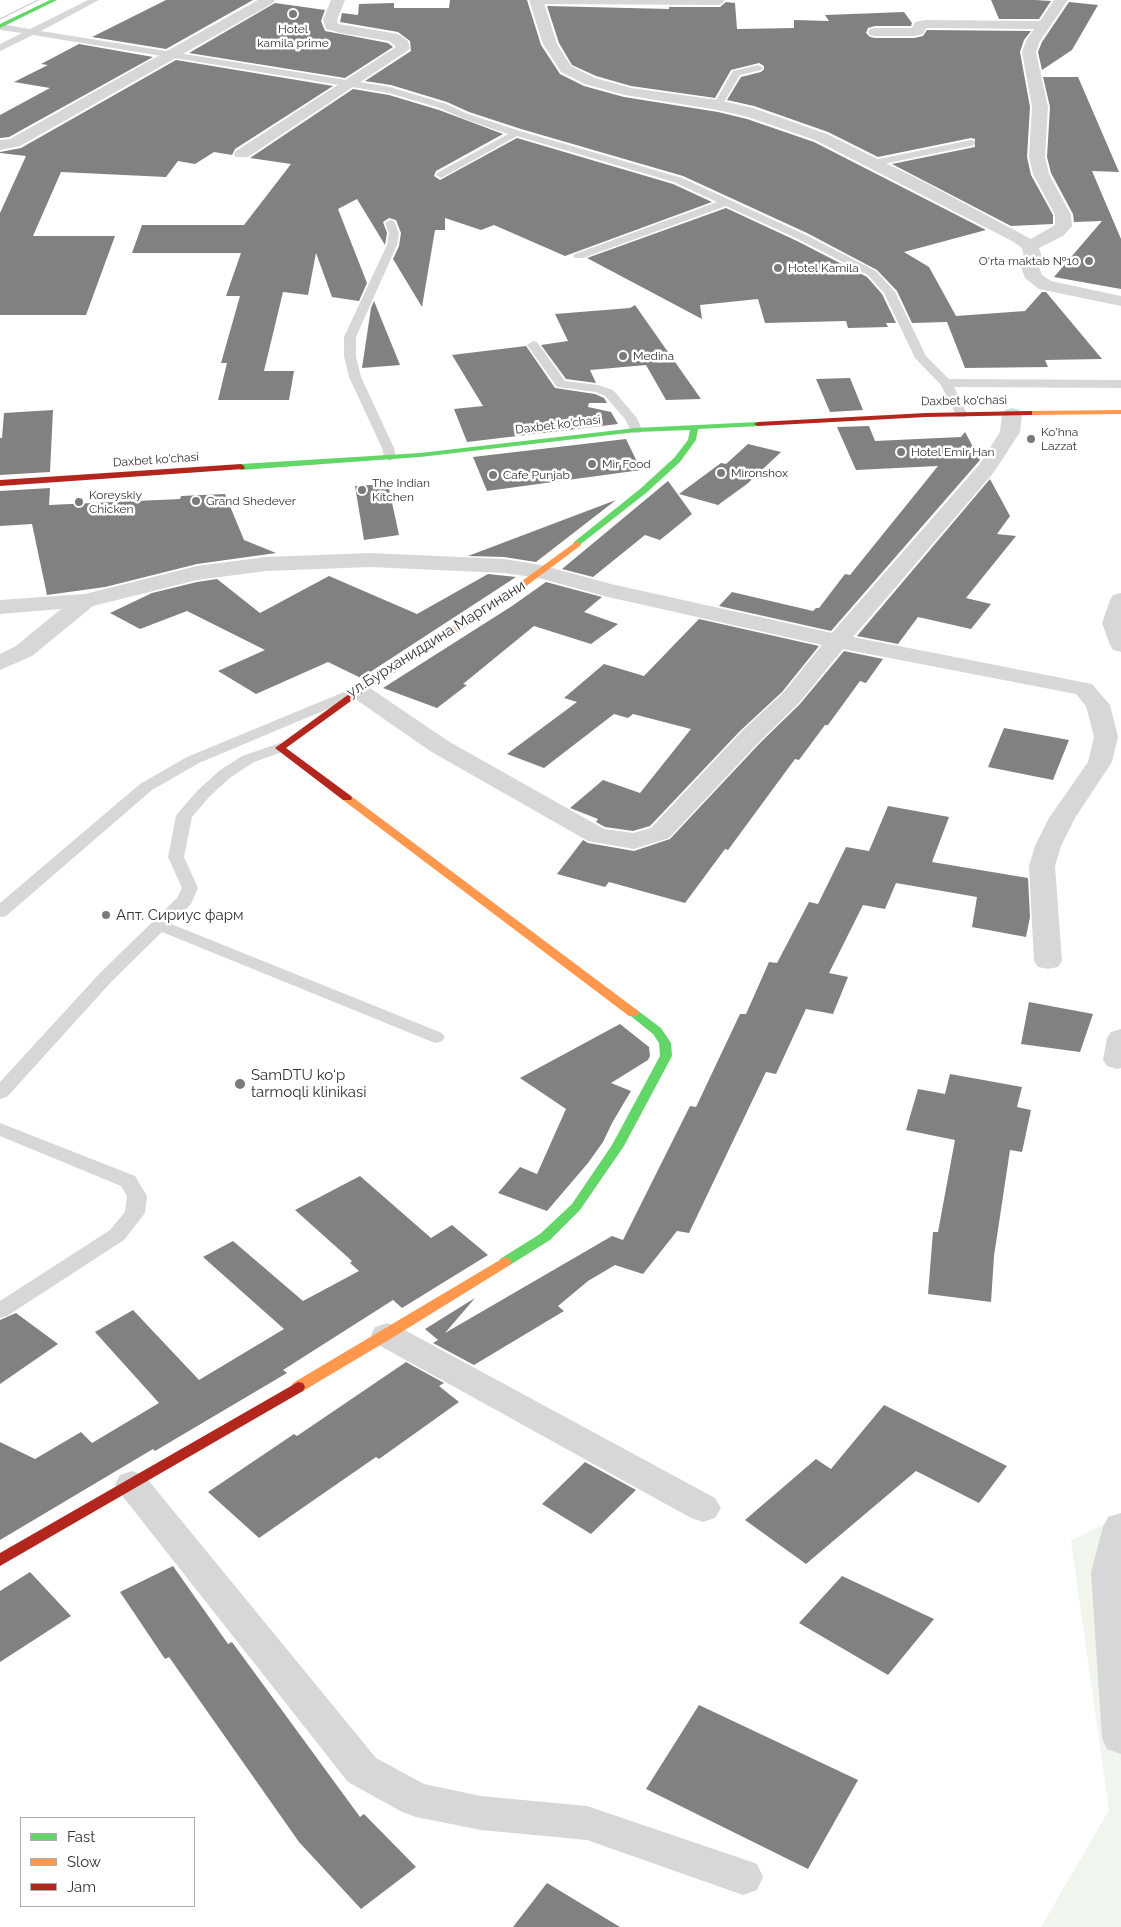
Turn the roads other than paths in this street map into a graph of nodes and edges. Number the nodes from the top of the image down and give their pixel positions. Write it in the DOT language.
graph roads {
  1 [pos="54,0"];
  2 [pos="95,0"];
  3 [pos="268,0"];
  4 [pos="338,0"];
  5 [pos="537,0"];
  6 [pos="720,0"];
  7 [pos="1061,0"];
  8 [pos="1044,26"];
  9 [pos="0,27"];
  10 [pos="30,32"];
  11 [pos="876,32"];
  12 [pos="0,48"];
  13 [pos="173,55"];
  14 [pos="758,68"];
  15 [pos="348,84"];
  16 [pos="718,104"];
  17 [pos="516,133"];
  18 [pos="971,144"];
  19 [pos="0,145"];
  20 [pos="242,154"];
  21 [pos="874,163"];
  22 [pos="441,175"];
  23 [pos="726,202"];
  24 [pos="390,223"];
  25 [pos="1030,246"];
  26 [pos="579,256"];
  27 [pos="1121,301"];
  28 [pos="533,345"];
  29 [pos="946,383"];
  30 [pos="1121,384"];
  31 [pos="1121,412"];
  32 [pos="961,414"];
  33 [pos="1012,414"];
  34 [pos="694,428"];
  35 [pos="636,430"];
  36 [pos="390,457"];
  37 [pos="0,483"];
  38 [pos="541,572"];
  39 [pos="85,600"];
  40 [pos="1121,600"];
  41 [pos="0,608"];
  42 [pos="837,641"];
  43 [pos="1121,645"];
  44 [pos="0,663"];
  45 [pos="359,691"];
  46 [pos="280,748"];
  47 [pos="0,912"];
  48 [pos="159,925"];
  49 [pos="1048,961"];
  50 [pos="436,1037"];
  51 [pos="0,1093"];
  52 [pos="0,1130"];
  53 [pos="0,1311"];
  54 [pos="387,1336"];
  55 [pos="132,1484"];
  56 [pos="703,1508"];
  57 [pos="1121,1527"];
  58 [pos="0,1560"];
  59 [pos="1121,1738"];
  60 [pos="743,1877"];
  1 -- 9 [label="street"];
  2 -- 10 [label="lane"];
  3 -- 13 [label="street"];
  4 -- 15 [label="street"];
  5 -- 6 [label="lane"];
  5 -- 16 [label="street"];
  7 -- 8 [label="street"];
  8 -- 11 [label="street"];
  8 -- 25 [label="street"];
  9 -- 10 [label="lane"];
  10 -- 12 [label="lane"];
  10 -- 13 [label="lane"];
  13 -- 15 [label="lane"];
  13 -- 19 [label="street"];
  14 -- 16 [label="lane"];
  15 -- 17 [label="lane"];
  15 -- 20 [label="street"];
  16 -- 21 [label="street"];
  17 -- 22 [label="lane"];
  17 -- 23 [label="lane"];
  18 -- 21 [label="lane"];
  21 -- 25 [label="street"];
  23 -- 26 [label="lane"];
  23 -- 29 [label="lane"];
  24 -- 36 [label="lane"];
  25 -- 27 [label="street"];
  28 -- 35 [label="lane"];
  29 -- 30 [label="lane"];
  29 -- 32 [label="lane"];
  31 -- 33 [label="street, Daxbet ko'chasi"];
  32 -- 33 [label="street, Daxbet ko'chasi"];
  32 -- 34 [label="street, Daxbet ko'chasi"];
  33 -- 42 [label="street"];
  34 -- 35 [label="street, Daxbet ko'chasi"];
  34 -- 38 [label="street, ул.Бурханиддина Маргинани"];
  35 -- 36 [label="street, Daxbet ko'chasi"];
  36 -- 37 [label="street, Daxbet ko'chasi"];
  38 -- 39 [label="street"];
  38 -- 42 [label="street"];
  38 -- 45 [label="street, ул.Бурханиддина Маргинани"];
  39 -- 41 [label="street"];
  39 -- 44 [label="street"];
  40 -- 43 [label="street"];
  42 -- 45 [label="street"];
  42 -- 49 [label="street"];
  45 -- 46 [label="street"];
  45 -- 47 [label="lane, ул.Бурханиддина Маргинани"];
  46 -- 48 [label="lane"];
  46 -- 54 [label="street"];
  48 -- 50 [label="lane"];
  48 -- 51 [label="lane"];
  52 -- 53 [label="lane"];
  54 -- 55 [label="street"];
  54 -- 56 [label="street"];
  55 -- 58 [label="street"];
  55 -- 60 [label="street"];
  57 -- 59 [label="street"];
}
